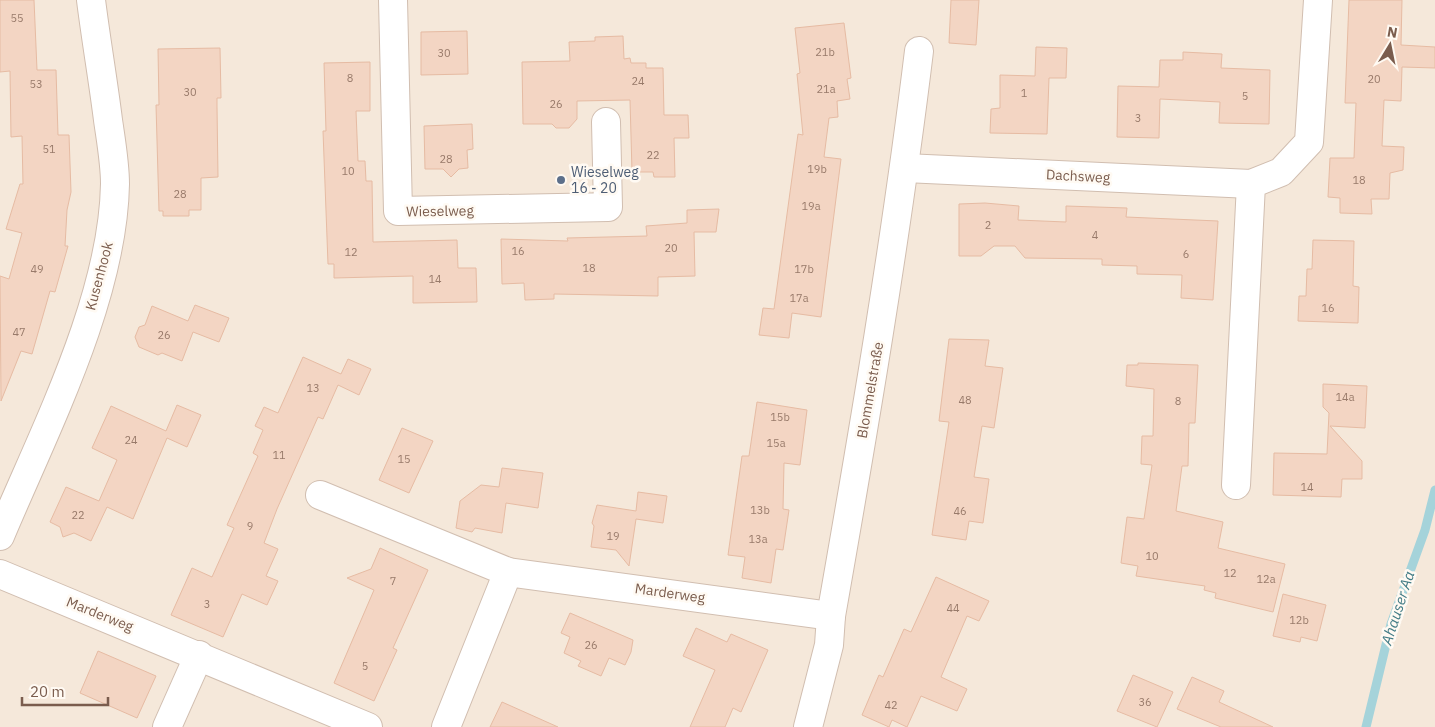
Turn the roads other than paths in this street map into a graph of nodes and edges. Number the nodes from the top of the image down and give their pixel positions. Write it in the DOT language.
graph roads {
  1 [pos="91,0"];
  2 [pos="393,0"];
  3 [pos="1318,0"];
  4 [pos="919,51"];
  5 [pos="606,122"];
  6 [pos="905,168"];
  7 [pos="1251,184"];
  8 [pos="1236,485"];
  9 [pos="320,495"];
  10 [pos="0,536"];
  11 [pos="508,572"];
  12 [pos="0,574"];
  13 [pos="831,616"];
  14 [pos="199,655"];
  15 [pos="167,727"];
  16 [pos="368,727"];
  17 [pos="446,727"];
  18 [pos="808,727"];
  1 -- 10 [label="street, Kusenhook"];
  2 -- 5 [label="street, Wieselweg"];
  3 -- 7 [label="street, Dachsweg"];
  4 -- 6 [label="street, Blommelstraße"];
  6 -- 7 [label="street, Dachsweg"];
  6 -- 13 [label="street, Blommelstraße"];
  7 -- 8 [label="street"];
  9 -- 11 [label="street, Marderweg"];
  11 -- 13 [label="street, Marderweg"];
  11 -- 17 [label="street"];
  12 -- 14 [label="street, Marderweg"];
  13 -- 18 [label="street, Blommelstraße"];
  14 -- 15 [label="street"];
  14 -- 16 [label="street, Marderweg"];
}
